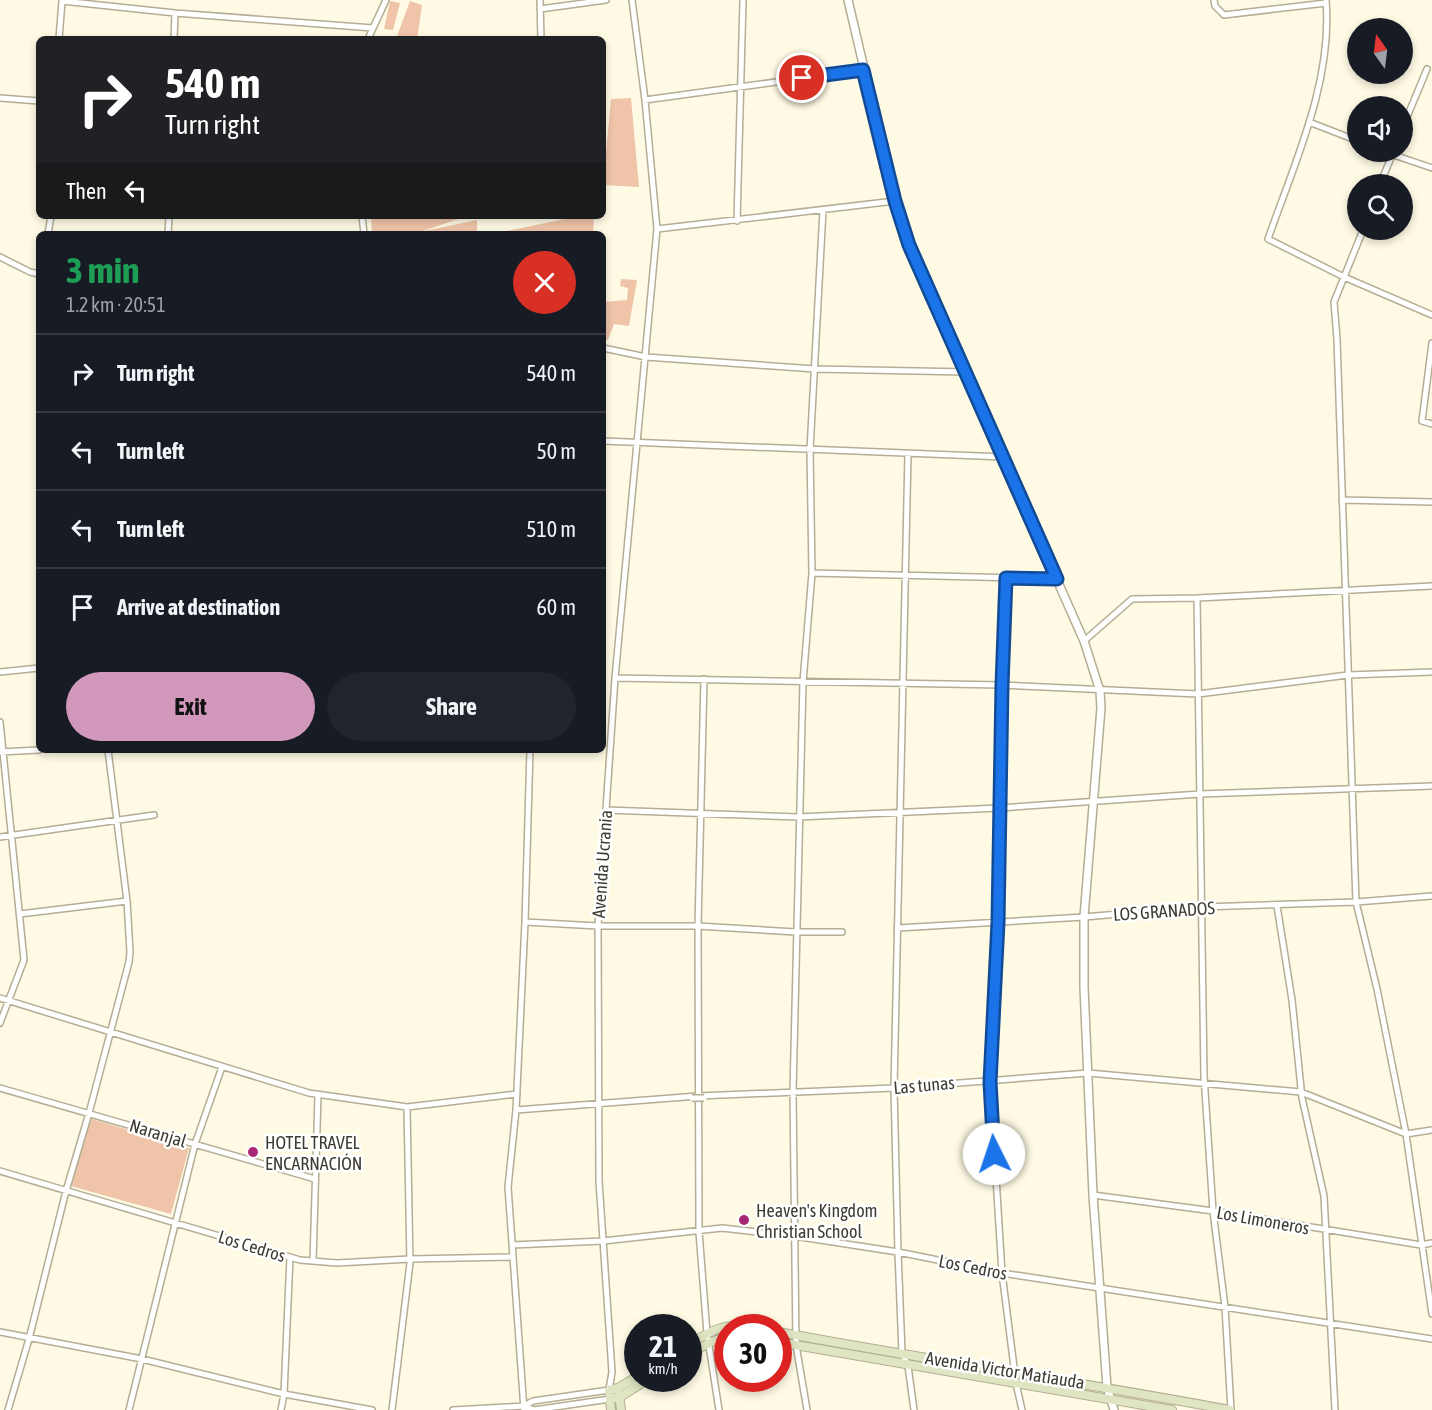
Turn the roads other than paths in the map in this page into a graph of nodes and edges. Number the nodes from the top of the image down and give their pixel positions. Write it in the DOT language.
graph roads {
  1 [pos="386,0"];
  2 [pos="540,0"];
  3 [pos="606,0"];
  4 [pos="632,0"];
  5 [pos="743,0"];
  6 [pos="848,0"];
  7 [pos="1214,0"];
  8 [pos="1326,2"];
  9 [pos="540,9"];
  10 [pos="175,13"];
  11 [pos="373,28"];
  12 [pos="59,36"];
  13 [pos="174,36"];
  14 [pos="369,36"];
  15 [pos="541,36"];
  16 [pos="1427,69"];
  17 [pos="863,70"];
  18 [pos="741,87"];
  19 [pos="0,98"];
  20 [pos="36,100"];
  21 [pos="645,100"];
  22 [pos="1413,103"];
  23 [pos="1309,122"];
  24 [pos="1347,137"];
  25 [pos="1413,161"];
  26 [pos="1432,168"];
  27 [pos="895,201"];
  28 [pos="823,210"];
  29 [pos="737,220"];
  30 [pos="657,229"];
  31 [pos="1359,240"];
  32 [pos="0,257"];
  33 [pos="36,273"];
  34 [pos="1344,277"];
  35 [pos="1432,315"];
  36 [pos="1432,343"];
  37 [pos="606,349"];
  38 [pos="646,357"];
  39 [pos="815,369"];
  40 [pos="966,372"];
  41 [pos="1432,424"];
  42 [pos="606,441"];
  43 [pos="637,442"];
  44 [pos="810,450"];
  45 [pos="908,454"];
  46 [pos="1004,457"];
  47 [pos="1342,500"];
  48 [pos="1432,502"];
  49 [pos="812,573"];
  50 [pos="907,575"];
  51 [pos="1006,578"];
  52 [pos="1057,579"];
  53 [pos="1432,586"];
  54 [pos="1345,590"];
  55 [pos="1197,598"];
  56 [pos="1084,641"];
  57 [pos="36,668"];
  58 [pos="0,672"];
  59 [pos="1432,672"];
  60 [pos="1348,675"];
  61 [pos="615,678"];
  62 [pos="704,679"];
  63 [pos="803,682"];
  64 [pos="903,684"];
  65 [pos="1002,685"];
  66 [pos="1100,691"];
  67 [pos="1198,694"];
  68 [pos="0,722"];
  69 [pos="36,750"];
  70 [pos="2,752"];
  71 [pos="108,753"];
  72 [pos="530,753"];
  73 [pos="1432,786"];
  74 [pos="1352,789"];
  75 [pos="1200,794"];
  76 [pos="1094,802"];
  77 [pos="999,808"];
  78 [pos="606,810"];
  79 [pos="900,812"];
  80 [pos="700,814"];
  81 [pos="154,815"];
  82 [pos="798,817"];
  83 [pos="116,819"];
  84 [pos="11,835"];
  85 [pos="0,837"];
  86 [pos="1432,896"];
  87 [pos="126,901"];
  88 [pos="1356,903"];
  89 [pos="1277,906"];
  90 [pos="1202,907"];
  91 [pos="20,914"];
  92 [pos="1084,917"];
  93 [pos="525,922"];
  94 [pos="998,922"];
  95 [pos="598,926"];
  96 [pos="698,926"];
  97 [pos="897,928"];
  98 [pos="796,932"];
  99 [pos="842,932"];
  100 [pos="0,998"];
  101 [pos="10,1001"];
  102 [pos="0,1023"];
  103 [pos="110,1032"];
  104 [pos="222,1066"];
  105 [pos="1088,1073"];
  106 [pos="990,1079"];
  107 [pos="1204,1083"];
  108 [pos="0,1088"];
  109 [pos="894,1088"];
  110 [pos="793,1092"];
  111 [pos="1302,1092"];
  112 [pos="517,1094"];
  113 [pos="318,1095"];
  114 [pos="698,1097"];
  115 [pos="599,1105"];
  116 [pos="407,1107"];
  117 [pos="516,1110"];
  118 [pos="89,1113"];
  119 [pos="1432,1130"];
  120 [pos="1406,1134"];
  121 [pos="195,1144"];
  122 [pos="0,1172"];
  123 [pos="315,1179"];
  124 [pos="66,1191"];
  125 [pos="1093,1195"];
  126 [pos="1213,1211"];
  127 [pos="177,1223"];
  128 [pos="1325,1230"];
  129 [pos="699,1232"];
  130 [pos="794,1236"];
  131 [pos="603,1241"];
  132 [pos="1432,1243"];
  133 [pos="512,1245"];
  134 [pos="1422,1245"];
  135 [pos="898,1252"];
  136 [pos="290,1257"];
  137 [pos="513,1257"];
  138 [pos="410,1259"];
  139 [pos="313,1261"];
  140 [pos="1002,1273"];
  141 [pos="1101,1288"];
  142 [pos="1225,1307"];
  143 [pos="1432,1314"];
  144 [pos="1331,1324"];
  145 [pos="714,1330"];
  146 [pos="0,1332"];
  147 [pos="707,1333"];
  148 [pos="792,1334"];
  149 [pos="796,1335"];
  150 [pos="702,1336"];
  151 [pos="29,1339"];
  152 [pos="1432,1339"];
  153 [pos="714,1341"];
  154 [pos="709,1343"];
  155 [pos="792,1344"];
  156 [pos="796,1345"];
  157 [pos="702,1347"];
  158 [pos="902,1353"];
  159 [pos="142,1359"];
  160 [pos="908,1366"];
  161 [pos="612,1372"];
  162 [pos="1016,1374"];
  163 [pos="1017,1383"];
  164 [pos="1107,1387"];
  165 [pos="624,1389"];
  166 [pos="624,1391"];
  167 [pos="619,1393"];
  168 [pos="284,1394"];
  169 [pos="609,1395"];
  170 [pos="1112,1400"];
  171 [pos="524,1408"];
  172 [pos="8,1410"];
  173 [pos="129,1410"];
  174 [pos="281,1410"];
  175 [pos="372,1410"];
  176 [pos="392,1410"];
  177 [pos="453,1410"];
  178 [pos="611,1410"];
  179 [pos="621,1410"];
  180 [pos="719,1410"];
  181 [pos="807,1410"];
  182 [pos="914,1410"];
  183 [pos="1022,1410"];
  184 [pos="1114,1410"];
  185 [pos="1172,1410"];
  186 [pos="1231,1410"];
  187 [pos="1335,1410"];
  1 -- 11 [label="street"];
  2 -- 9 [label="street"];
  3 -- 9 [label="street"];
  4 -- 21 [label="street, Avenida Ucrania"];
  5 -- 18 [label="street"];
  6 -- 17 [label="street"];
  7 -- 8 [label="street"];
  8 -- 23 [label="street"];
  9 -- 15 [label="street"];
  10 -- 11 [label="street"];
  10 -- 12 [label="street"];
  10 -- 13 [label="street"];
  11 -- 14 [label="street"];
  16 -- 22 [label="street"];
  17 -- 18 [label="street"];
  17 -- 27 [label="street"];
  18 -- 21 [label="street"];
  18 -- 29 [label="street"];
  19 -- 20 [label="street"];
  21 -- 30 [label="street, Avenida Ucrania"];
  23 -- 24 [label="street"];
  23 -- 34 [label="street"];
  25 -- 26 [label="street"];
  27 -- 28 [label="street"];
  27 -- 40 [label="street"];
  28 -- 29 [label="street"];
  28 -- 39 [label="street"];
  29 -- 30 [label="street"];
  30 -- 38 [label="street, Avenida Ucrania"];
  31 -- 34 [label="street"];
  32 -- 33 [label="street"];
  34 -- 35 [label="street"];
  34 -- 47 [label="street"];
  36 -- 41 [label="street"];
  37 -- 38 [label="street"];
  38 -- 39 [label="street"];
  38 -- 43 [label="street, Avenida Ucrania"];
  39 -- 40 [label="street"];
  39 -- 44 [label="street"];
  40 -- 46 [label="street"];
  42 -- 43 [label="street"];
  43 -- 44 [label="street"];
  43 -- 61 [label="street, Avenida Ucrania"];
  44 -- 45 [label="street"];
  44 -- 49 [label="street"];
  45 -- 46 [label="street"];
  45 -- 50 [label="street"];
  46 -- 52 [label="street"];
  47 -- 48 [label="street"];
  47 -- 54 [label="street"];
  49 -- 50 [label="street"];
  49 -- 63 [label="street"];
  50 -- 51 [label="street"];
  50 -- 64 [label="street"];
  51 -- 52 [label="street"];
  51 -- 65 [label="street"];
  52 -- 56 [label="street"];
  53 -- 54 [label="street"];
  54 -- 55 [label="street"];
  54 -- 60 [label="street"];
  55 -- 56 [label="street"];
  55 -- 67 [label="street"];
  56 -- 66 [label="street"];
  57 -- 58 [label="street"];
  59 -- 60 [label="street"];
  60 -- 67 [label="street"];
  60 -- 74 [label="street"];
  61 -- 62 [label="street"];
  61 -- 78 [label="street, Avenida Ucrania"];
  62 -- 63 [label="street"];
  62 -- 80 [label="street"];
  63 -- 64 [label="street"];
  63 -- 82 [label="street"];
  64 -- 65 [label="street"];
  64 -- 79 [label="street"];
  65 -- 66 [label="street"];
  65 -- 77 [label="street"];
  66 -- 67 [label="street"];
  66 -- 76 [label="street"];
  67 -- 75 [label="street"];
  68 -- 70 [label="street"];
  69 -- 70 [label="street"];
  70 -- 84 [label="street"];
  71 -- 83 [label="street"];
  72 -- 93 [label="street"];
  73 -- 74 [label="street"];
  74 -- 75 [label="street"];
  74 -- 88 [label="street"];
  75 -- 76 [label="street"];
  75 -- 90 [label="street"];
  76 -- 77 [label="street"];
  76 -- 92 [label="street"];
  77 -- 79 [label="street"];
  77 -- 94 [label="street"];
  78 -- 80 [label="street"];
  78 -- 95 [label="street, Avenida Ucrania"];
  79 -- 82 [label="street"];
  79 -- 97 [label="street"];
  80 -- 82 [label="street"];
  80 -- 96 [label="street"];
  81 -- 83 [label="street"];
  82 -- 98 [label="street"];
  83 -- 84 [label="street"];
  83 -- 87 [label="street"];
  84 -- 85 [label="street"];
  84 -- 91 [label="street"];
  86 -- 88 [label="street, LOS GRANADOS"];
  87 -- 91 [label="street"];
  87 -- 103 [label="street"];
  88 -- 89 [label="street, LOS GRANADOS"];
  88 -- 120 [label="street"];
  89 -- 90 [label="street, LOS GRANADOS"];
  89 -- 111 [label="street"];
  90 -- 92 [label="street, LOS GRANADOS"];
  90 -- 107 [label="street"];
  91 -- 101 [label="street"];
  92 -- 94 [label="street, LOS GRANADOS"];
  92 -- 105 [label="street"];
  93 -- 95 [label="street"];
  93 -- 112 [label="street"];
  94 -- 97 [label="street, LOS GRANADOS"];
  94 -- 106 [label="street"];
  95 -- 96 [label="street"];
  95 -- 115 [label="street, Avenida Ucrania"];
  96 -- 98 [label="street"];
  96 -- 114 [label="street"];
  97 -- 109 [label="street"];
  98 -- 99 [label="street"];
  98 -- 110 [label="street"];
  100 -- 101 [label="street"];
  101 -- 102 [label="street"];
  101 -- 103 [label="street"];
  103 -- 104 [label="street"];
  103 -- 118 [label="street"];
  104 -- 113 [label="street"];
  104 -- 121 [label="street"];
  105 -- 106 [label="street, Las tunas"];
  105 -- 107 [label="street, Las tunas"];
  105 -- 125 [label="street"];
  106 -- 109 [label="street, Las tunas"];
  106 -- 140 [label="street"];
  107 -- 111 [label="street, Las tunas"];
  107 -- 126 [label="street"];
  108 -- 118 [label="street, Naranjal"];
  109 -- 110 [label="street, Las tunas"];
  109 -- 135 [label="street"];
  110 -- 114 [label="street, Las tunas"];
  110 -- 130 [label="street"];
  111 -- 120 [label="street, Las tunas"];
  111 -- 128 [label="street"];
  112 -- 116 [label="street"];
  112 -- 117 [label="street"];
  113 -- 116 [label="street"];
  113 -- 123 [label="street"];
  114 -- 115 [label="street, Las tunas"];
  114 -- 129 [label="street"];
  115 -- 117 [label="street, Las tunas"];
  115 -- 131 [label="street, Avenida Ucrania"];
  116 -- 138 [label="street"];
  117 -- 133 [label="street"];
  118 -- 121 [label="street, Naranjal"];
  118 -- 124 [label="street"];
  119 -- 120 [label="street"];
  120 -- 134 [label="street"];
  121 -- 123 [label="street, Naranjal"];
  121 -- 127 [label="street"];
  122 -- 124 [label="street, Los Cedros"];
  123 -- 139 [label="street"];
  124 -- 127 [label="street, Los Cedros"];
  124 -- 151 [label="street"];
  125 -- 126 [label="street, Los Limoneros"];
  125 -- 141 [label="street"];
  126 -- 128 [label="street, Los Limoneros"];
  126 -- 142 [label="street"];
  127 -- 136 [label="street, Los Cedros"];
  127 -- 159 [label="street"];
  128 -- 134 [label="street, Los Limoneros"];
  128 -- 144 [label="street"];
  129 -- 130 [label="street, Los Cedros"];
  129 -- 131 [label="street, Los Cedros"];
  129 -- 147 [label="street"];
  130 -- 135 [label="street, Los Cedros"];
  130 -- 149 [label="street"];
  131 -- 133 [label="street, Los Cedros"];
  131 -- 161 [label="street, Avenida Ucrania"];
  132 -- 134 [label="street, Los Limoneros"];
  133 -- 137 [label="street"];
  134 -- 143 [label="street"];
  135 -- 140 [label="street, Los Cedros"];
  135 -- 158 [label="street"];
  136 -- 139 [label="street, Los Cedros"];
  136 -- 168 [label="street"];
  137 -- 138 [label="street, Los Cedros"];
  137 -- 171 [label="street"];
  138 -- 139 [label="street, Los Cedros"];
  138 -- 176 [label="street"];
  140 -- 141 [label="street, Los Cedros"];
  140 -- 162 [label="street"];
  141 -- 142 [label="street, Los Cedros"];
  141 -- 164 [label="street"];
  142 -- 144 [label="street, Los Cedros"];
  142 -- 186 [label="street"];
  144 -- 152 [label="street, Los Cedros"];
  144 -- 187 [label="street"];
  145 -- 147 [label="main road"];
  146 -- 151 [label="street"];
  147 -- 150 [label="main road"];
  147 -- 154 [label="street"];
  148 -- 149 [label="main road, Avenida Victor Matiauda"];
  149 -- 156 [label="street"];
  149 -- 158 [label="main road, Avenida Victor Matiauda"];
  151 -- 159 [label="street"];
  151 -- 172 [label="street"];
  153 -- 154 [label="main road"];
  154 -- 157 [label="main road"];
  154 -- 180 [label="street"];
  155 -- 156 [label="main road, Avenida Victor Matiauda"];
  156 -- 160 [label="main road, Avenida Victor Matiauda"];
  156 -- 181 [label="street"];
  158 -- 160 [label="street"];
  158 -- 162 [label="main road, Avenida Victor Matiauda"];
  159 -- 168 [label="street"];
  159 -- 173 [label="street"];
  160 -- 163 [label="main road, Avenida Victor Matiauda"];
  160 -- 182 [label="street"];
  161 -- 167 [label="street, Avenida Ucrania"];
  161 -- 169 [label="street, Avenida Ucrania"];
  162 -- 163 [label="street"];
  162 -- 164 [label="main road, Avenida Victor Matiauda"];
  163 -- 170 [label="main road, Avenida Victor Matiauda"];
  163 -- 183 [label="street"];
  164 -- 170 [label="street"];
  164 -- 186 [label="main road, Avenida Victor Matiauda"];
  165 -- 167 [label="main road"];
  166 -- 167 [label="main road"];
  167 -- 169 [label="main road"];
  167 -- 179 [label="main road, Avenida Ucrania"];
  168 -- 174 [label="street"];
  168 -- 175 [label="street"];
  169 -- 171 [label="street"];
  169 -- 178 [label="main road, Avenida Ucrania"];
  170 -- 184 [label="street"];
  170 -- 185 [label="main road, Avenida Victor Matiauda"];
  171 -- 177 [label="street"];
}
